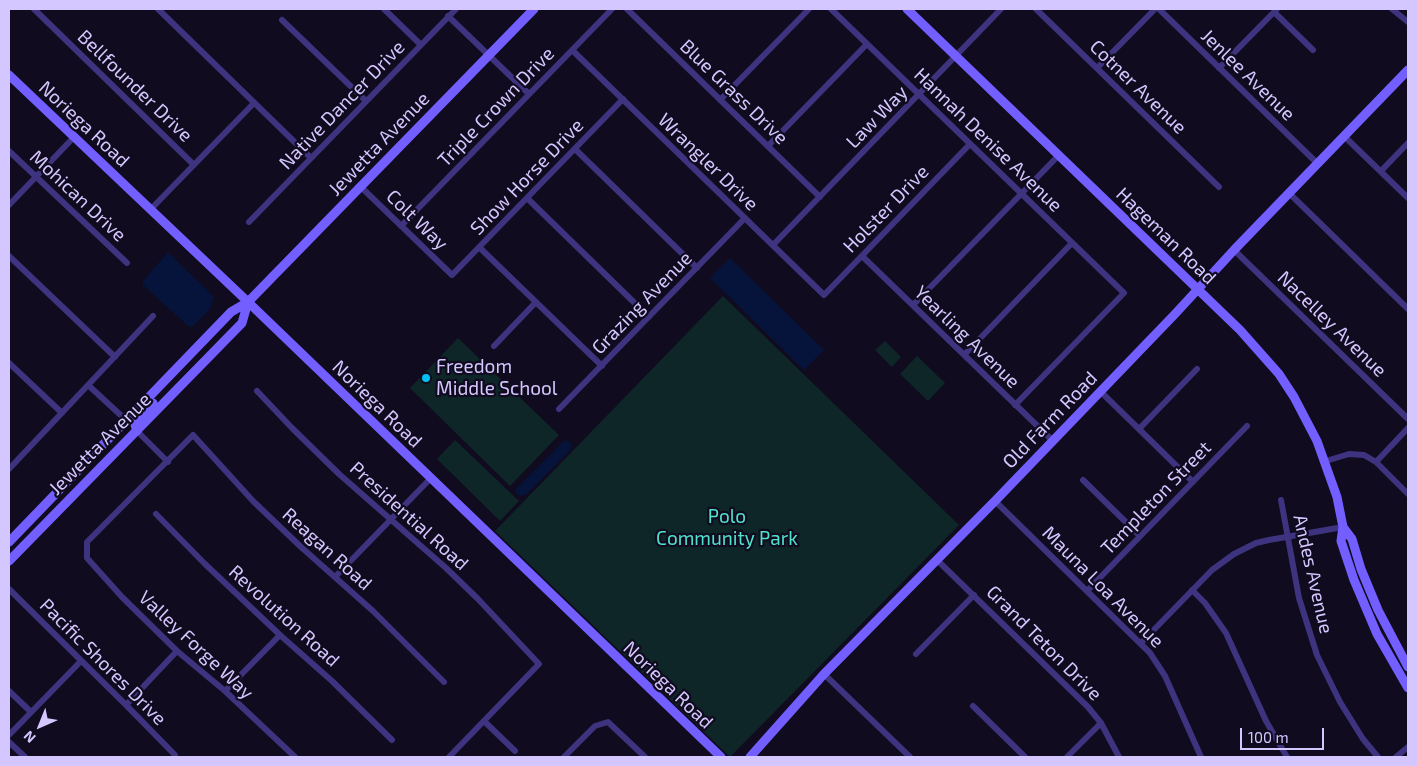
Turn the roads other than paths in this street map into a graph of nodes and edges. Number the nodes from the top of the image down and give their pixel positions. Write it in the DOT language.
graph roads {
  1 [pos="34,9"];
  2 [pos="158,9"];
  3 [pos="384,9"];
  4 [pos="456,9"];
  5 [pos="534,9"];
  6 [pos="612,9"];
  7 [pos="627,9"];
  8 [pos="809,9"];
  9 [pos="831,9"];
  10 [pos="907,9"];
  11 [pos="1001,9"];
  12 [pos="1036,9"];
  13 [pos="1157,9"];
  14 [pos="1392,9"];
  15 [pos="1275,10"];
  16 [pos="448,16"];
  17 [pos="282,20"];
  18 [pos="1408,22"];
  19 [pos="867,44"];
  20 [pos="421,45"];
  21 [pos="572,50"];
  22 [pos="1313,50"];
  23 [pos="956,55"];
  24 [pos="488,56"];
  25 [pos="1097,68"];
  26 [pos="1219,68"];
  27 [pos="1408,70"];
  28 [pos="9,75"];
  29 [pos="529,94"];
  30 [pos="919,94"];
  31 [pos="623,100"];
  32 [pos="720,100"];
  33 [pos="366,101"];
  34 [pos="254,103"];
  35 [pos="1344,136"];
  36 [pos="74,137"];
  37 [pos="1408,143"];
  38 [pos="970,144"];
  39 [pos="768,146"];
  40 [pos="575,149"];
  41 [pos="9,151"];
  42 [pos="1059,155"];
  43 [pos="311,158"];
  44 [pos="1318,164"];
  45 [pos="194,165"];
  46 [pos="1381,172"];
  47 [pos="36,177"];
  48 [pos="361,187"];
  49 [pos="1219,187"];
  50 [pos="1289,193"];
  51 [pos="1022,194"];
  52 [pos="820,197"];
  53 [pos="527,198"];
  54 [pos="1408,198"];
  55 [pos="9,206"];
  56 [pos="150,210"];
  57 [pos="745,218"];
  58 [pos="249,222"];
  59 [pos="401,226"];
  60 [pos="1072,244"];
  61 [pos="773,245"];
  62 [pos="480,247"];
  63 [pos="1234,250"];
  64 [pos="9,256"];
  65 [pos="862,256"];
  66 [pos="127,263"];
  67 [pos="697,268"];
  68 [pos="452,275"];
  69 [pos="1197,289"];
  70 [pos="824,295"];
  71 [pos="248,302"];
  72 [pos="536,302"];
  73 [pos="913,305"];
  74 [pos="1408,309"];
  75 [pos="153,316"];
  76 [pos="650,317"];
  77 [pos="494,346"];
  78 [pos="964,355"];
  79 [pos="115,356"];
  80 [pos="9,362"];
  81 [pos="602,366"];
  82 [pos="1197,369"];
  83 [pos="164,383"];
  84 [pos="88,385"];
  85 [pos="258,390"];
  86 [pos="1100,391"];
  87 [pos="1015,405"];
  88 [pos="559,409"];
  89 [pos="62,413"];
  90 [pos="1408,419"];
  91 [pos="127,421"];
  92 [pos="1247,426"];
  93 [pos="1408,428"];
  94 [pos="1139,429"];
  95 [pos="137,431"];
  96 [pos="1052,440"];
  97 [pos="1326,461"];
  98 [pos="168,462"];
  99 [pos="1376,462"];
  100 [pos="9,469"];
  101 [pos="95,472"];
  102 [pos="430,479"];
  103 [pos="1083,480"];
  104 [pos="1193,482"];
  105 [pos="1408,494"];
  106 [pos="1281,500"];
  107 [pos="995,501"];
  108 [pos="156,514"];
  109 [pos="390,520"];
  110 [pos="1343,527"];
  111 [pos="17,534"];
  112 [pos="1140,536"];
  113 [pos="1287,536"];
  114 [pos="9,542"];
  115 [pos="9,551"];
  116 [pos="936,559"];
  117 [pos="9,561"];
  118 [pos="335,577"];
  119 [pos="9,589"];
  120 [pos="1087,590"];
  121 [pos="1192,590"];
  122 [pos="974,595"];
  123 [pos="280,635"];
  124 [pos="1141,643"];
  125 [pos="177,652"];
  126 [pos="916,654"];
  127 [pos="81,660"];
  128 [pos="1408,667"];
  129 [pos="824,674"];
  130 [pos="444,682"];
  131 [pos="1408,688"];
  132 [pos="9,690"];
  133 [pos="225,691"];
  134 [pos="126,705"];
  135 [pos="973,706"];
  136 [pos="31,712"];
  137 [pos="484,721"];
  138 [pos="1101,722"];
  139 [pos="9,735"];
  140 [pos="392,740"];
  141 [pos="9,742"];
  142 [pos="1408,747"];
  143 [pos="515,751"];
  144 [pos="25,757"];
  145 [pos="175,757"];
  146 [pos="295,757"];
  147 [pos="449,757"];
  148 [pos="564,757"];
  149 [pos="645,757"];
  150 [pos="721,757"];
  151 [pos="750,757"];
  152 [pos="910,757"];
  153 [pos="1025,757"];
  154 [pos="1067,757"];
  155 [pos="1119,757"];
  156 [pos="1201,757"];
  157 [pos="1288,757"];
  158 [pos="1378,757"];
  159 [pos="1396,757"];
  1 -- 45 [label="street, Bellfounder Drive"];
  2 -- 34 [label="street"];
  3 -- 20 [label="street"];
  4 -- 16 [label="street, Native Dancer Drive"];
  5 -- 24 [label="street, Jewetta Avenue"];
  6 -- 21 [label="street, Triple Crown Drive"];
  7 -- 32 [label="street, Blue Grass Drive"];
  8 -- 32 [label="street"];
  9 -- 19 [label="street, Hannah Denise Avenue"];
  10 -- 23 [label="street, Hageman Road"];
  11 -- 23 [label="street, Law Way"];
  12 -- 25 [label="street, Cotner Avenue"];
  13 -- 25 [label="street"];
  13 -- 26 [label="street, Jenlee Avenue"];
  14 -- 18 [label="street"];
  15 -- 22 [label="street"];
  15 -- 26 [label="street"];
  16 -- 20 [label="street, Native Dancer Drive"];
  16 -- 24 [label="street"];
  17 -- 33 [label="street"];
  19 -- 30 [label="street, Hannah Denise Avenue"];
  19 -- 39 [label="street"];
  20 -- 33 [label="street, Native Dancer Drive"];
  21 -- 29 [label="street, Triple Crown Drive"];
  21 -- 31 [label="street, Wrangler Drive"];
  23 -- 30 [label="street, Law Way"];
  23 -- 42 [label="street, Hageman Road"];
  24 -- 29 [label="street"];
  24 -- 48 [label="street, Jewetta Avenue"];
  25 -- 49 [label="street, Cotner Avenue"];
  26 -- 44 [label="street, Jenlee Avenue"];
  27 -- 35 [label="street, Old Farm Road"];
  28 -- 36 [label="street, Noriega Road"];
  29 -- 59 [label="street, Triple Crown Drive"];
  30 -- 38 [label="street, Hannah Denise Avenue"];
  30 -- 52 [label="street, Law Way"];
  31 -- 40 [label="street, Show Horse Drive"];
  31 -- 57 [label="street, Wrangler Drive"];
  32 -- 39 [label="street, Blue Grass Drive"];
  33 -- 43 [label="street, Native Dancer Drive"];
  34 -- 43 [label="street"];
  34 -- 45 [label="street"];
  35 -- 44 [label="street, Old Farm Road"];
  35 -- 46 [label="street"];
  36 -- 47 [label="street"];
  36 -- 56 [label="street, Noriega Road"];
  37 -- 46 [label="street"];
  38 -- 51 [label="street, Hannah Denise Avenue"];
  38 -- 65 [label="street, Holster Drive"];
  39 -- 52 [label="street, Blue Grass Drive"];
  40 -- 53 [label="street, Show Horse Drive"];
  40 -- 67 [label="street"];
  41 -- 47 [label="street, Mohican Drive"];
  42 -- 51 [label="street"];
  42 -- 69 [label="street, Hageman Road"];
  43 -- 58 [label="street, Native Dancer Drive"];
  44 -- 50 [label="street, Old Farm Road"];
  45 -- 56 [label="street"];
  46 -- 54 [label="street"];
  47 -- 55 [label="street"];
  47 -- 66 [label="street, Mohican Drive"];
  48 -- 59 [label="street, Colt Way"];
  48 -- 71 [label="street, Jewetta Avenue"];
  50 -- 63 [label="street, Old Farm Road"];
  50 -- 74 [label="street"];
  51 -- 60 [label="street, Hannah Denise Avenue"];
  51 -- 73 [label="street"];
  52 -- 61 [label="street, Law Way"];
  53 -- 62 [label="street, Show Horse Drive"];
  53 -- 76 [label="street"];
  56 -- 71 [label="street, Noriega Road"];
  57 -- 61 [label="street, Wrangler Drive"];
  57 -- 67 [label="street, Grazing Avenue"];
  59 -- 68 [label="street, Colt Way"];
  60 -- 78 [label="street"];
  60 -- 87 [label="street, Hannah Denise Avenue"];
  61 -- 70 [label="street, Wrangler Drive"];
  62 -- 68 [label="street, Show Horse Drive"];
  62 -- 72 [label="street"];
  63 -- 69 [label="street, Old Farm Road"];
  63 -- 90 [label="street, Nacelley Avenue"];
  64 -- 79 [label="street"];
  65 -- 70 [label="street, Holster Drive"];
  65 -- 73 [label="street, Yearling Avenue"];
  67 -- 76 [label="street, Grazing Avenue"];
  69 -- 86 [label="street, Old Farm Road"];
  69 -- 97 [label="street, Hageman Road"];
  71 -- 83 [label="street, Jewetta Avenue"];
  71 -- 95 [label="street, Jewetta Avenue"];
  71 -- 102 [label="street, Noriega Road"];
  72 -- 77 [label="street"];
  72 -- 81 [label="street"];
  73 -- 78 [label="street, Yearling Avenue"];
  75 -- 79 [label="street"];
  76 -- 81 [label="street, Grazing Avenue"];
  78 -- 87 [label="street, Yearling Avenue"];
  79 -- 84 [label="street"];
  80 -- 89 [label="street"];
  81 -- 88 [label="street, Grazing Avenue"];
  82 -- 94 [label="street"];
  83 -- 91 [label="street, Jewetta Avenue"];
  83 -- 95 [label="street"];
  84 -- 89 [label="street"];
  84 -- 91 [label="street"];
  85 -- 109 [label="street, Presidential Road"];
  86 -- 94 [label="street"];
  86 -- 96 [label="street, Old Farm Road"];
  87 -- 96 [label="street, Yearling Avenue"];
  89 -- 100 [label="street"];
  91 -- 101 [label="street"];
  91 -- 111 [label="street, Jewetta Avenue"];
  92 -- 104 [label="street, Templeton Street"];
  93 -- 99 [label="street"];
  94 -- 104 [label="street"];
  95 -- 98 [label="street"];
  95 -- 101 [label="street, Jewetta Avenue"];
  96 -- 107 [label="street, Old Farm Road"];
  97 -- 99 [label="street"];
  97 -- 110 [label="street, Hageman Road"];
  98 -- 118 [label="street, Reagan Road"];
  98 -- 125 [label="street, Valley Forge Way"];
  99 -- 105 [label="street"];
  101 -- 117 [label="street, Jewetta Avenue"];
  102 -- 109 [label="street"];
  102 -- 150 [label="street, Noriega Road"];
  103 -- 112 [label="street"];
  104 -- 112 [label="street, Templeton Street"];
  106 -- 113 [label="street, Andes Avenue"];
  107 -- 116 [label="street, Old Farm Road"];
  107 -- 120 [label="street, Mauna Loa Avenue"];
  108 -- 123 [label="street, Revolution Road"];
  109 -- 118 [label="street"];
  109 -- 137 [label="street, Presidential Road"];
  110 -- 113 [label="street"];
  110 -- 128 [label="street, Hageman Road"];
  110 -- 131 [label="street, Hageman Road"];
  111 -- 114 [label="street, Jewetta Avenue"];
  111 -- 115 [label="street"];
  112 -- 120 [label="street, Templeton Street"];
  113 -- 121 [label="street"];
  113 -- 158 [label="street, Andes Avenue"];
  116 -- 122 [label="street, Grand Teton Drive"];
  116 -- 129 [label="street, Old Farm Road"];
  118 -- 130 [label="street, Reagan Road"];
  119 -- 127 [label="street, Pacific Shores Drive"];
  120 -- 124 [label="street, Mauna Loa Avenue"];
  121 -- 124 [label="street"];
  121 -- 157 [label="street"];
  122 -- 126 [label="street"];
  122 -- 138 [label="street, Grand Teton Drive"];
  123 -- 133 [label="street"];
  123 -- 140 [label="street, Revolution Road"];
  124 -- 156 [label="street, Mauna Loa Avenue"];
  125 -- 133 [label="street, Valley Forge Way"];
  125 -- 134 [label="street"];
  127 -- 134 [label="street, Pacific Shores Drive"];
  127 -- 136 [label="street"];
  129 -- 151 [label="street, Old Farm Road"];
  129 -- 152 [label="street"];
  132 -- 136 [label="street"];
  133 -- 146 [label="street, Valley Forge Way"];
  134 -- 145 [label="street, Pacific Shores Drive"];
  135 -- 153 [label="street"];
  136 -- 139 [label="street"];
  137 -- 143 [label="street"];
  137 -- 147 [label="street"];
  138 -- 154 [label="street"];
  138 -- 155 [label="street, Grand Teton Drive"];
  141 -- 144 [label="street"];
  142 -- 159 [label="street"];
  148 -- 149 [label="street"];
}
